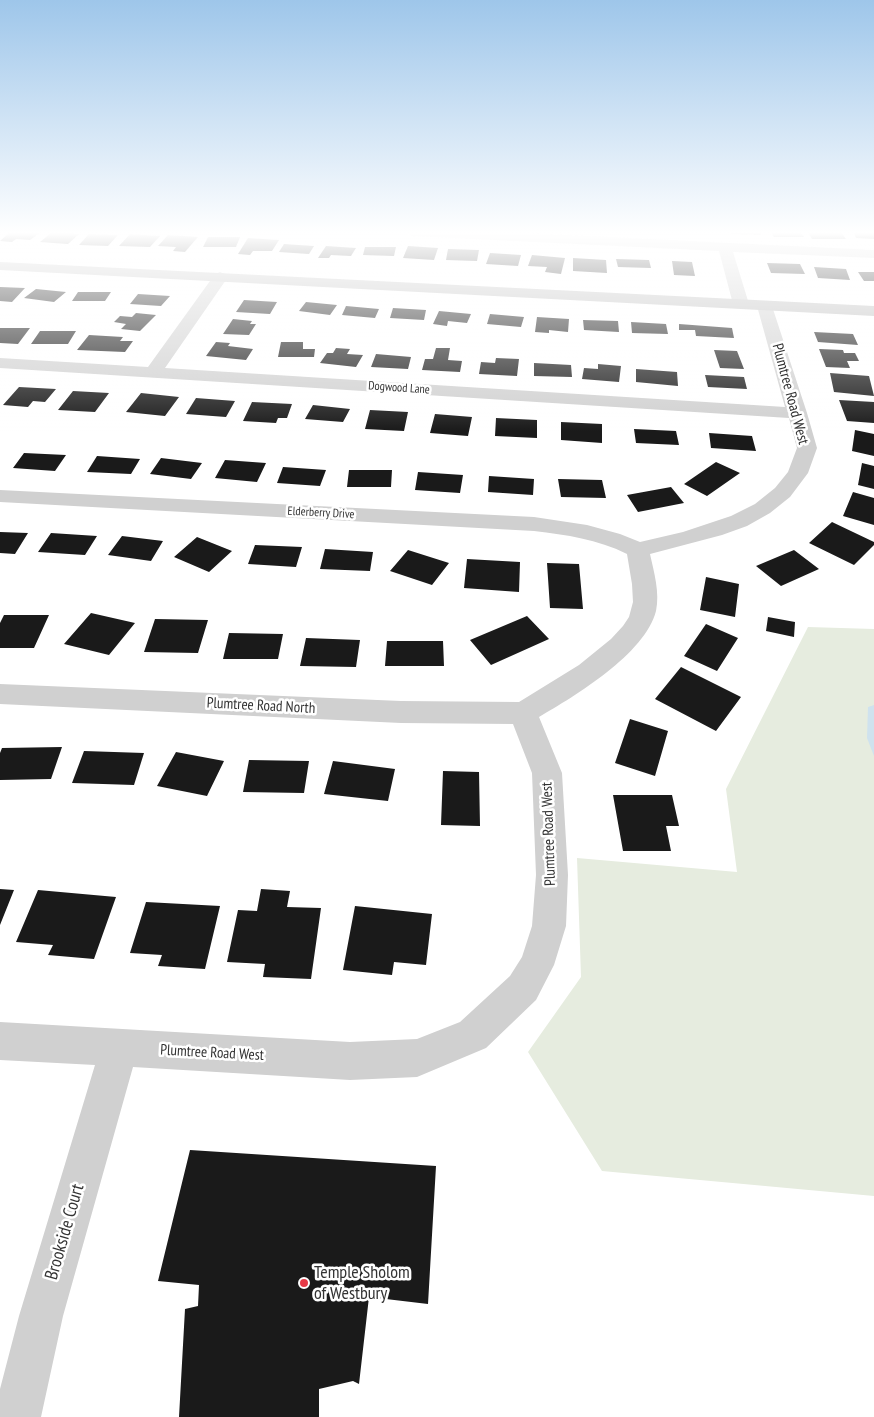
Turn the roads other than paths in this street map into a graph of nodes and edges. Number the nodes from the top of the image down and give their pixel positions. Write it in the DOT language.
graph roads {
  1 [pos="205,298"];
  2 [pos="628,298"];
  3 [pos="739,298"];
  4 [pos="741,304"];
  5 [pos="765,306"];
  6 [pos="874,311"];
  7 [pos="0,363"];
  8 [pos="153,372"];
  9 [pos="798,413"];
  10 [pos="0,496"];
  11 [pos="637,550"];
  12 [pos="0,694"];
  13 [pos="522,713"];
  14 [pos="0,1041"];
  15 [pos="120,1049"];
  16 [pos="17,1417"];
  1 -- 8 [label="street"];
  2 -- 4 [label="street"];
  3 -- 4 [label="street"];
  4 -- 5 [label="street"];
  5 -- 6 [label="street"];
  5 -- 9 [label="street, Plumtree Road West"];
  7 -- 8 [label="street, Dogwood Lane"];
  8 -- 9 [label="street, Dogwood Lane"];
  9 -- 11 [label="street, Plumtree Road West"];
  10 -- 11 [label="street, Elderberry Drive"];
  11 -- 13 [label="street"];
  12 -- 13 [label="street, Plumtree Road North"];
  13 -- 15 [label="street, Plumtree Road West"];
  14 -- 15 [label="street, Plumtree Road West"];
  15 -- 16 [label="street, Brookside Court"];
}
